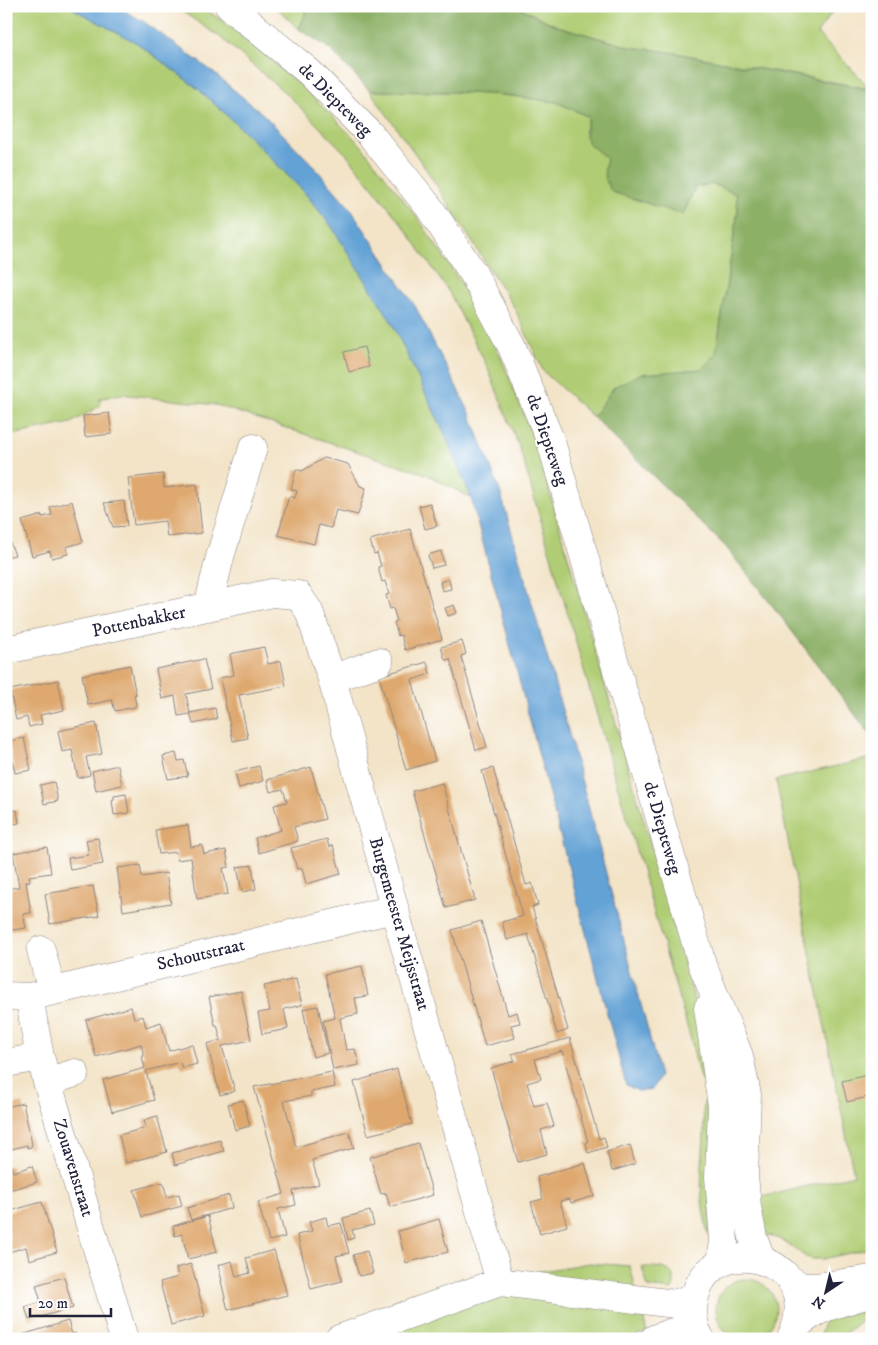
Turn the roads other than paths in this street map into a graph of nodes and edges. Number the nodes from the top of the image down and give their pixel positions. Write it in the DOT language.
graph roads {
  1 [pos="229,6"];
  2 [pos="253,448"];
  3 [pos="272,593"];
  4 [pos="208,607"];
  5 [pos="6,650"];
  6 [pos="379,662"];
  7 [pos="332,678"];
  8 [pos="405,921"];
  9 [pos="42,950"];
  10 [pos="702,964"];
  11 [pos="29,994"];
  12 [pos="6,1063"];
  13 [pos="44,1069"];
  14 [pos="75,1073"];
  15 [pos="761,1259"];
  16 [pos="721,1263"];
  17 [pos="788,1279"];
  18 [pos="872,1279"];
  19 [pos="500,1282"];
  20 [pos="872,1293"];
  21 [pos="695,1296"];
  22 [pos="794,1332"];
  23 [pos="700,1337"];
  24 [pos="124,1339"];
  25 [pos="339,1339"];
  26 [pos="654,1339"];
  1 -- 10 [label="street, de Diepteweg"];
  2 -- 4 [label="street"];
  3 -- 4 [label="street, Pottenbakker"];
  3 -- 7 [label="street, Burgemeester Meijsstraat"];
  4 -- 5 [label="street, Pottenbakker"];
  6 -- 7 [label="street"];
  7 -- 8 [label="street, Burgemeester Meijsstraat"];
  8 -- 11 [label="street, Schoutstraat"];
  8 -- 19 [label="street, Burgemeester Meijsstraat"];
  9 -- 11 [label="street, Zouavenstraat"];
  10 -- 15 [label="street, de Diepteweg"];
  10 -- 16 [label="street, de Diepteweg"];
  11 -- 13 [label="street, Zouavenstraat"];
  12 -- 13 [label="street"];
  13 -- 14 [label="street"];
  13 -- 24 [label="street, Zouavenstraat"];
  15 -- 16 [label="street"];
  15 -- 17 [label="street"];
  16 -- 21 [label="street"];
  17 -- 18 [label="street"];
  17 -- 22 [label="street"];
  19 -- 21 [label="street"];
  19 -- 25 [label="street"];
  20 -- 22 [label="street"];
  21 -- 23 [label="street"];
  23 -- 26 [label="street"];
}
